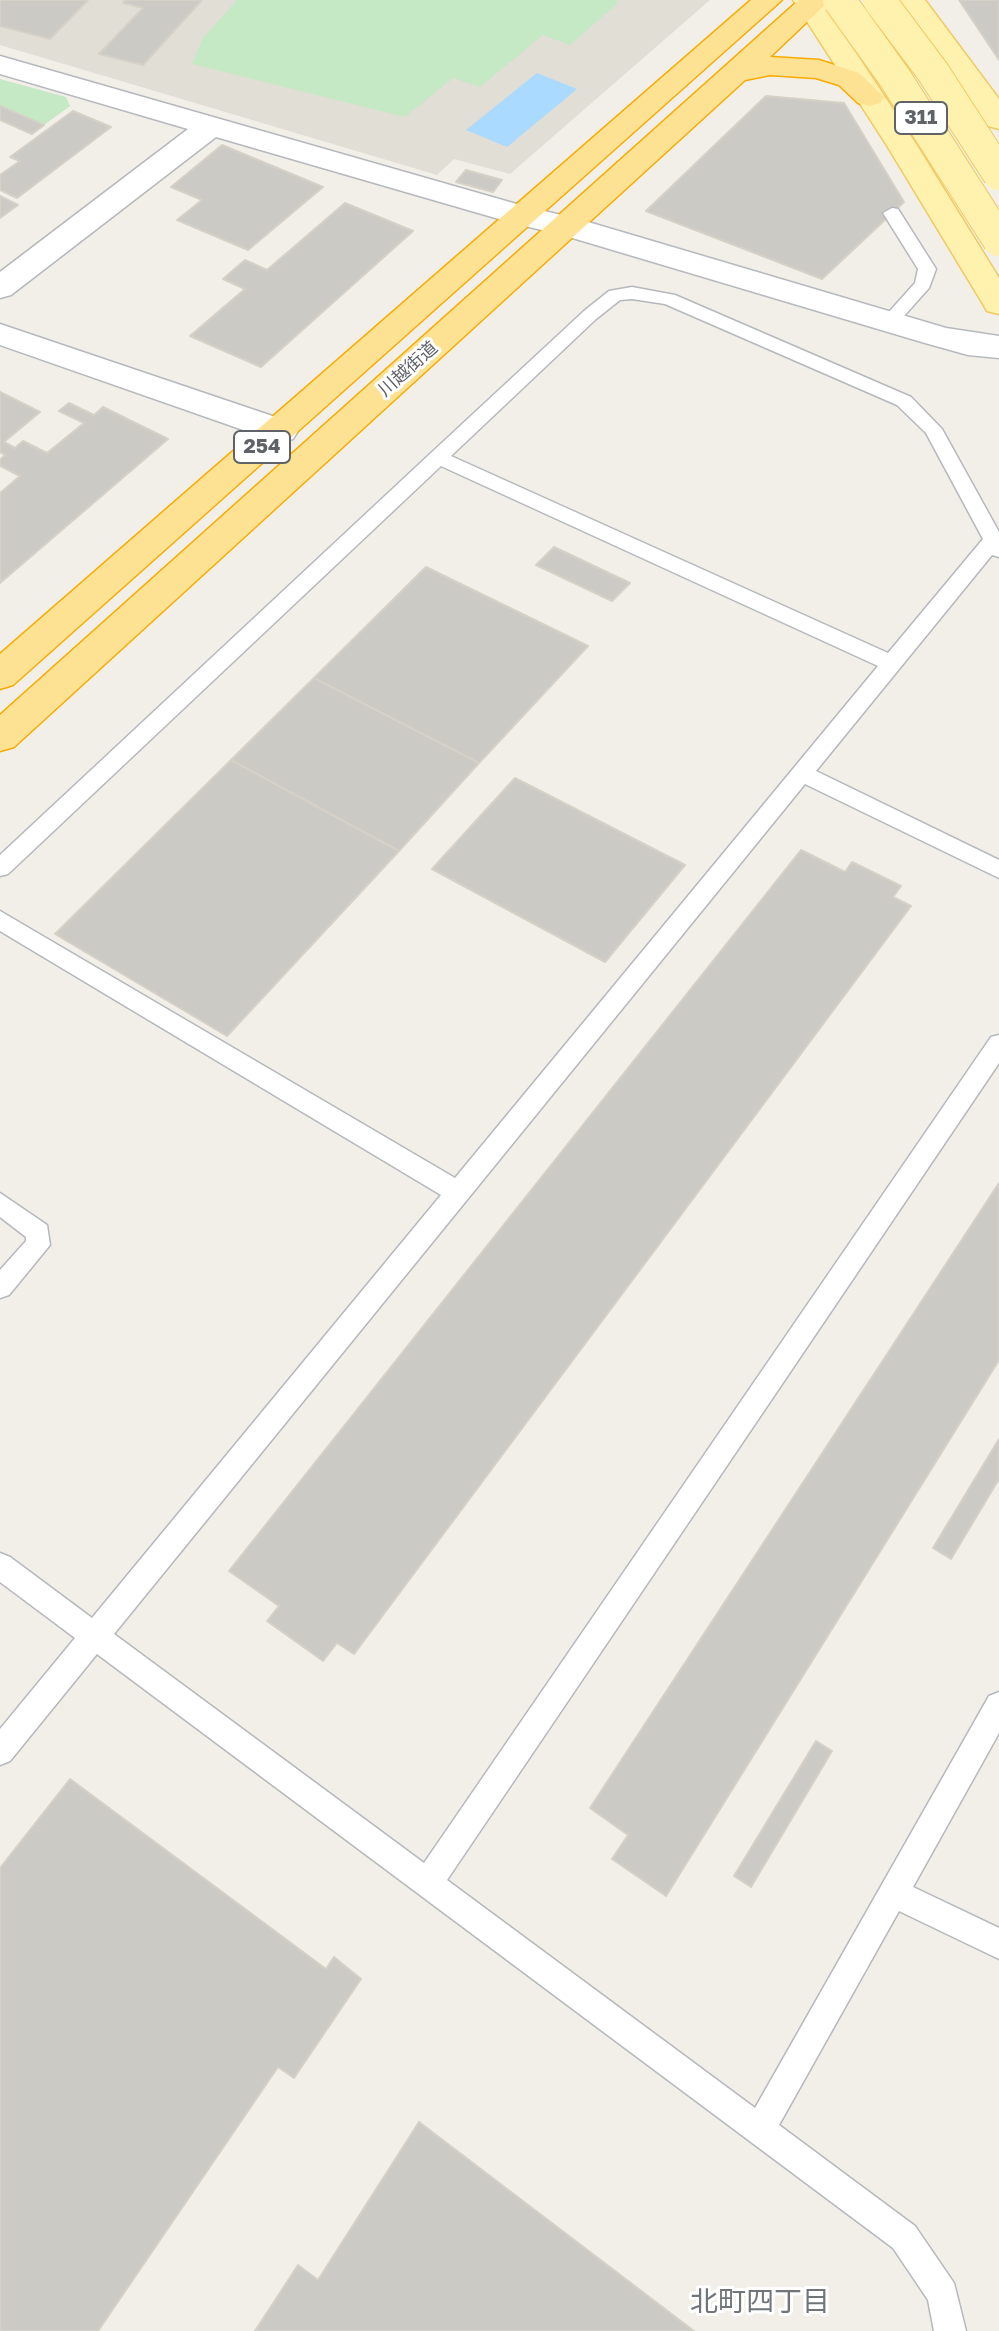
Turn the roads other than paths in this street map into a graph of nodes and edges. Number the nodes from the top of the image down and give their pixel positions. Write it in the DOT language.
graph roads {
  1 [pos="768,0"];
  2 [pos="879,0"];
  3 [pos="910,0"];
  4 [pos="818,1"];
  5 [pos="0,65"];
  6 [pos="733,74"];
  7 [pos="869,97"];
  8 [pos="998,118"];
  9 [pos="211,126"];
  10 [pos="901,144"];
  11 [pos="999,174"];
  12 [pos="892,213"];
  13 [pos="523,216"];
  14 [pos="567,226"];
  15 [pos="999,240"];
  16 [pos="0,288"];
  17 [pos="999,304"];
  18 [pos="889,322"];
  19 [pos="0,334"];
  20 [pos="999,347"];
  21 [pos="281,431"];
  22 [pos="438,457"];
  23 [pos="996,545"];
  24 [pos="891,663"];
  25 [pos="0,675"];
  26 [pos="0,737"];
  27 [pos="802,773"];
  28 [pos="0,868"];
  29 [pos="999,870"];
  30 [pos="0,920"];
  31 [pos="999,1044"];
  32 [pos="458,1192"];
  33 [pos="0,1203"];
  34 [pos="0,1287"];
  35 [pos="0,1566"];
  36 [pos="94,1637"];
  37 [pos="999,1706"];
  38 [pos="0,1751"];
  39 [pos="427,1885"];
  40 [pos="894,1893"];
  41 [pos="999,1944"];
  42 [pos="759,2131"];
  43 [pos="950,2331"];
  1 -- 13 [label="highway, 川越街道 / 254"];
  2 -- 11 [label="main road, 311, bridge"];
  3 -- 8 [label="main road"];
  4 -- 6 [label="highway, 川越街道 / 254"];
  4 -- 7 [label="main road"];
  4 -- 15 [label="main road, 311, bridge"];
  5 -- 9 [label="street"];
  6 -- 7 [label="highway"];
  6 -- 14 [label="highway, 川越街道 / 254"];
  7 -- 10 [label="main road"];
  8 -- 10 [label="main road"];
  9 -- 13 [label="street"];
  9 -- 16 [label="street"];
  10 -- 17 [label="main road"];
  12 -- 18 [label="lane"];
  13 -- 14 [label="street"];
  13 -- 21 [label="highway, 川越街道 / 254"];
  14 -- 18 [label="street"];
  14 -- 26 [label="highway, 川越街道 / 254"];
  18 -- 20 [label="street"];
  19 -- 21 [label="street"];
  21 -- 25 [label="highway, 川越街道 / 254"];
  22 -- 23 [label="lane"];
  22 -- 24 [label="lane"];
  22 -- 28 [label="lane"];
  23 -- 24 [label="lane"];
  24 -- 27 [label="lane"];
  27 -- 29 [label="lane"];
  27 -- 32 [label="lane"];
  30 -- 32 [label="lane"];
  31 -- 39 [label="lane"];
  32 -- 36 [label="lane"];
  33 -- 34 [label="lane"];
  35 -- 36 [label="lane"];
  36 -- 38 [label="lane"];
  36 -- 39 [label="lane"];
  37 -- 40 [label="lane"];
  39 -- 42 [label="lane"];
  40 -- 41 [label="lane"];
  40 -- 42 [label="lane"];
  42 -- 43 [label="lane"];
}
